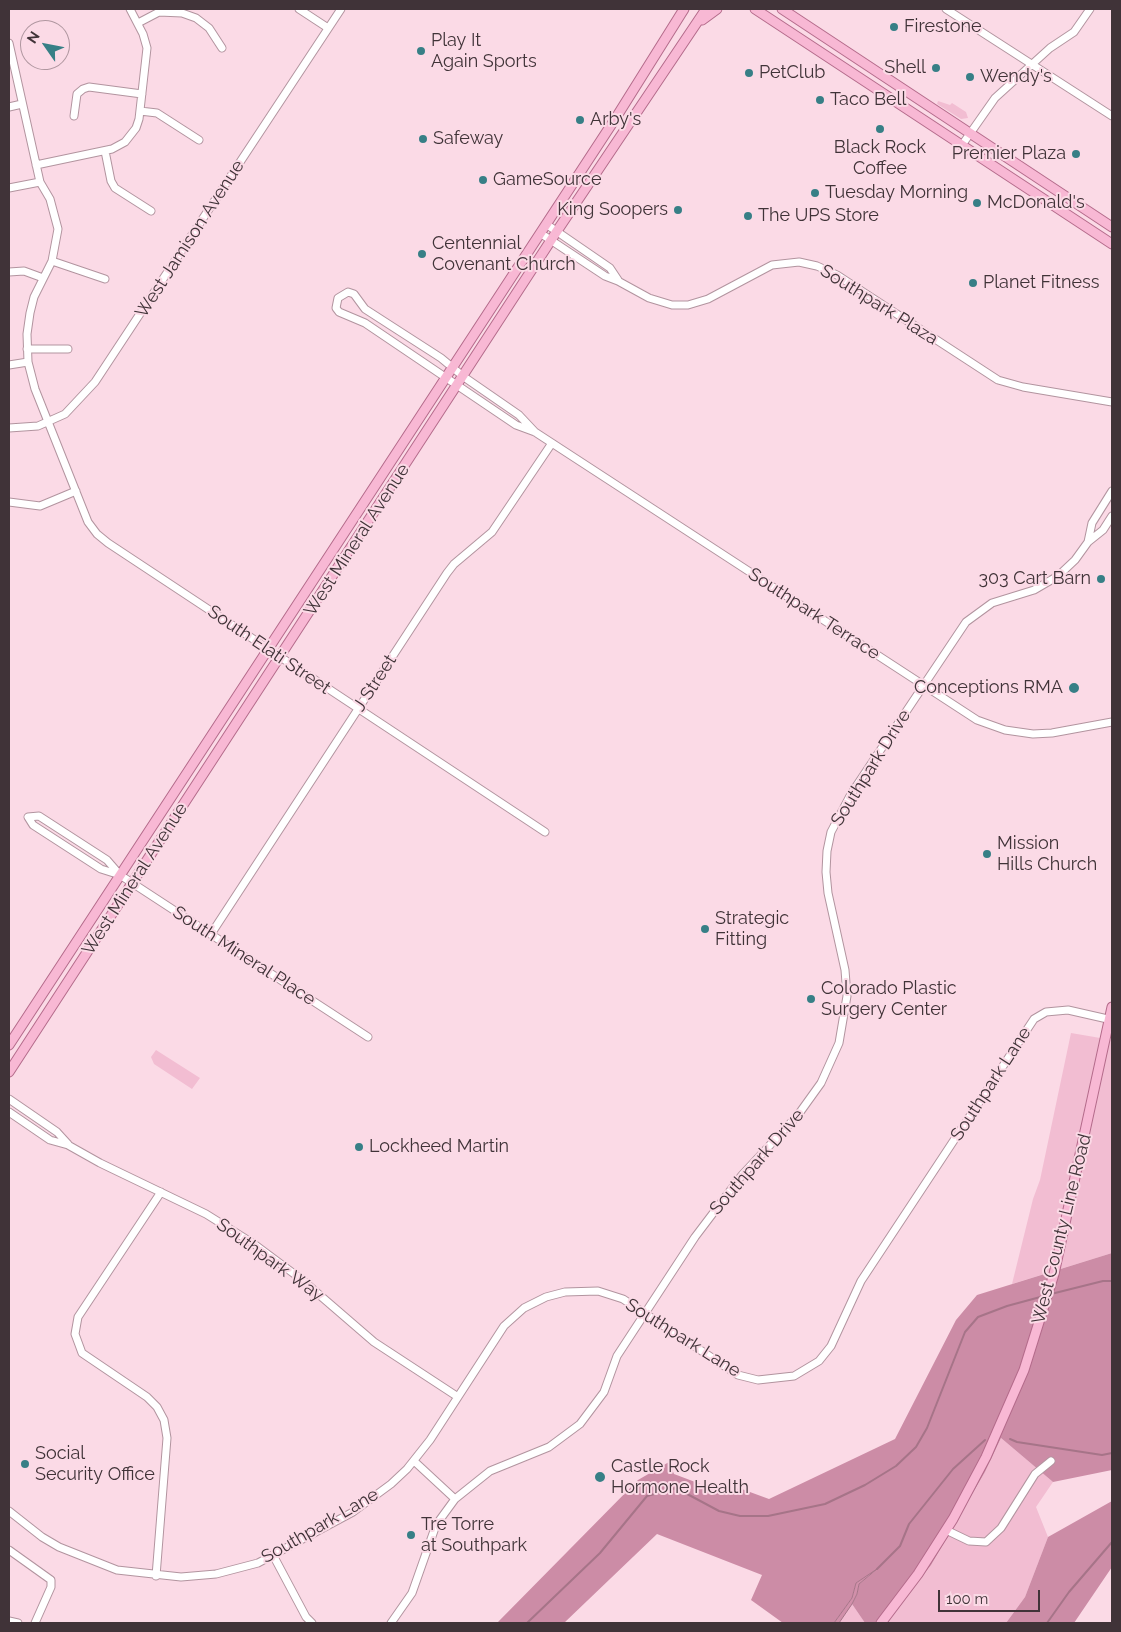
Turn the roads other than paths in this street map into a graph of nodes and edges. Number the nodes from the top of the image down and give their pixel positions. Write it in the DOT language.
graph roads {
  1 [pos="130,9"];
  2 [pos="299,9"];
  3 [pos="340,9"];
  4 [pos="684,9"];
  5 [pos="706,9"];
  6 [pos="717,9"];
  7 [pos="751,9"];
  8 [pos="755,9"];
  9 [pos="782,9"];
  10 [pos="946,9"];
  11 [pos="1090,9"];
  12 [pos="766,16"];
  13 [pos="138,23"];
  14 [pos="696,25"];
  15 [pos="328,28"];
  16 [pos="9,43"];
  17 [pos="222,48"];
  18 [pos="1032,64"];
  19 [pos="142,94"];
  20 [pos="22,104"];
  21 [pos="9,107"];
  22 [pos="140,111"];
  23 [pos="74,116"];
  24 [pos="1112,116"];
  25 [pos="970,132"];
  26 [pos="199,140"];
  27 [pos="962,145"];
  28 [pos="105,151"];
  29 [pos="36,165"];
  30 [pos="40,182"];
  31 [pos="9,188"];
  32 [pos="151,211"];
  33 [pos="546,224"];
  34 [pos="1112,227"];
  35 [pos="557,231"];
  36 [pos="540,233"];
  37 [pos="552,240"];
  38 [pos="1112,244"];
  39 [pos="52,261"];
  40 [pos="9,272"];
  41 [pos="43,278"];
  42 [pos="105,279"];
  43 [pos="618,280"];
  44 [pos="27,349"];
  45 [pos="68,349"];
  46 [pos="28,362"];
  47 [pos="9,365"];
  48 [pos="452,368"];
  49 [pos="464,377"];
  50 [pos="446,378"];
  51 [pos="458,386"];
  52 [pos="1112,402"];
  53 [pos="48,422"];
  54 [pos="9,428"];
  55 [pos="535,432"];
  56 [pos="552,442"];
  57 [pos="76,490"];
  58 [pos="1112,492"];
  59 [pos="9,502"];
  60 [pos="1112,516"];
  61 [pos="1088,542"];
  62 [pos="269,650"];
  63 [pos="280,658"];
  64 [pos="923,685"];
  65 [pos="358,709"];
  66 [pos="1112,722"];
  67 [pos="545,832"];
  68 [pos="120,875"];
  69 [pos="132,883"];
  70 [pos="211,934"];
  71 [pos="1112,1007"];
  72 [pos="1111,1020"];
  73 [pos="368,1038"];
  74 [pos="9,1046"];
  75 [pos="9,1072"];
  76 [pos="9,1099"];
  77 [pos="9,1112"];
  78 [pos="68,1144"];
  79 [pos="161,1192"];
  80 [pos="644,1314"];
  81 [pos="458,1397"];
  82 [pos="414,1460"];
  83 [pos="1051,1461"];
  84 [pos="455,1499"];
  85 [pos="10,1513"];
  86 [pos="946,1530"];
  87 [pos="9,1550"];
  88 [pos="273,1555"];
  89 [pos="156,1576"];
  90 [pos="9,1620"];
  91 [pos="18,1623"];
  92 [pos="35,1623"];
  93 [pos="312,1623"];
  94 [pos="391,1623"];
  95 [pos="881,1623"];
  1 -- 13 [label="street"];
  2 -- 15 [label="street"];
  3 -- 15 [label="street, West Jamison Avenue"];
  4 -- 33 [label="main road, West Mineral Avenue"];
  5 -- 14 [label="main road, West Mineral Avenue"];
  6 -- 14 [label="main road"];
  7 -- 12 [label="main road"];
  8 -- 12 [label="main road"];
  9 -- 25 [label="main road"];
  10 -- 18 [label="street"];
  11 -- 18 [label="street"];
  12 -- 27 [label="main road"];
  13 -- 17 [label="street"];
  13 -- 19 [label="street"];
  14 -- 35 [label="main road, West Mineral Avenue"];
  15 -- 53 [label="street, West Jamison Avenue"];
  16 -- 20 [label="street, South Elati Street"];
  18 -- 24 [label="street"];
  18 -- 25 [label="street"];
  19 -- 22 [label="street"];
  19 -- 23 [label="street"];
  20 -- 21 [label="street"];
  20 -- 29 [label="street, South Elati Street"];
  22 -- 26 [label="street"];
  22 -- 28 [label="street"];
  25 -- 27 [label="street"];
  25 -- 34 [label="main road"];
  27 -- 38 [label="main road"];
  28 -- 29 [label="street"];
  28 -- 32 [label="street"];
  29 -- 30 [label="street, South Elati Street"];
  30 -- 31 [label="street"];
  30 -- 39 [label="street, South Elati Street"];
  33 -- 35 [label="street, Southpark Plaza"];
  33 -- 36 [label="main road, West Mineral Avenue"];
  35 -- 37 [label="main road, West Mineral Avenue"];
  35 -- 43 [label="street, Southpark Plaza"];
  36 -- 37 [label="street, Southpark Plaza"];
  36 -- 48 [label="main road, West Mineral Avenue"];
  37 -- 43 [label="street, Southpark Plaza"];
  37 -- 49 [label="main road, West Mineral Avenue"];
  39 -- 41 [label="street, South Elati Street"];
  39 -- 42 [label="street"];
  40 -- 41 [label="street"];
  41 -- 44 [label="street, South Elati Street"];
  43 -- 52 [label="street, Southpark Plaza"];
  44 -- 45 [label="street"];
  44 -- 46 [label="street, South Elati Street"];
  46 -- 47 [label="street"];
  46 -- 53 [label="street, South Elati Street"];
  48 -- 49 [label="street, Southpark Terrace"];
  48 -- 50 [label="main road, West Mineral Avenue"];
  48 -- 50 [label="street, Southpark Terrace"];
  49 -- 51 [label="main road, West Mineral Avenue"];
  49 -- 55 [label="street, Southpark Terrace"];
  50 -- 51 [label="street, Southpark Terrace"];
  50 -- 62 [label="main road, West Mineral Avenue"];
  51 -- 55 [label="street, Southpark Terrace"];
  51 -- 63 [label="main road, West Mineral Avenue"];
  53 -- 54 [label="street, West Jamison Avenue"];
  53 -- 57 [label="street, South Elati Street"];
  55 -- 56 [label="street, Southpark Terrace"];
  56 -- 64 [label="street, Southpark Terrace"];
  56 -- 65 [label="street, J Street"];
  57 -- 59 [label="street"];
  57 -- 62 [label="street, South Elati Street"];
  58 -- 61 [label="street, Southpark Drive"];
  60 -- 61 [label="street, Southpark Drive"];
  61 -- 64 [label="street, Southpark Drive"];
  62 -- 63 [label="street, South Elati Street"];
  62 -- 68 [label="main road, West Mineral Avenue"];
  63 -- 65 [label="street, South Elati Street"];
  63 -- 69 [label="main road, West Mineral Avenue"];
  64 -- 66 [label="street, Southpark Terrace"];
  64 -- 80 [label="street, Southpark Drive"];
  65 -- 67 [label="street, South Elati Street"];
  65 -- 70 [label="street, J Street"];
  68 -- 68 [label="street, South Mineral Place"];
  68 -- 69 [label="street, South Mineral Place"];
  68 -- 74 [label="main road, West Mineral Avenue"];
  69 -- 70 [label="street, South Mineral Place"];
  69 -- 75 [label="main road, West Mineral Avenue"];
  70 -- 73 [label="street, South Mineral Place"];
  71 -- 72 [label="main road, West County Line Road"];
  72 -- 80 [label="street, Southpark Lane"];
  72 -- 86 [label="main road, West County Line Road"];
  76 -- 78 [label="street, Southpark Way"];
  77 -- 78 [label="street, Southpark Way"];
  78 -- 79 [label="street, Southpark Way"];
  79 -- 81 [label="street, Southpark Way"];
  79 -- 89 [label="street"];
  80 -- 81 [label="street, Southpark Lane"];
  80 -- 84 [label="street, Southpark Drive"];
  81 -- 82 [label="street, Southpark Lane"];
  82 -- 84 [label="street"];
  82 -- 88 [label="street, Southpark Lane"];
  83 -- 86 [label="street"];
  84 -- 94 [label="street, Southpark Drive"];
  85 -- 89 [label="street, Southpark Lane"];
  86 -- 95 [label="main road, West County Line Road"];
  87 -- 92 [label="street"];
  88 -- 89 [label="street, Southpark Lane"];
  88 -- 93 [label="street"];
  90 -- 91 [label="street"];
}
